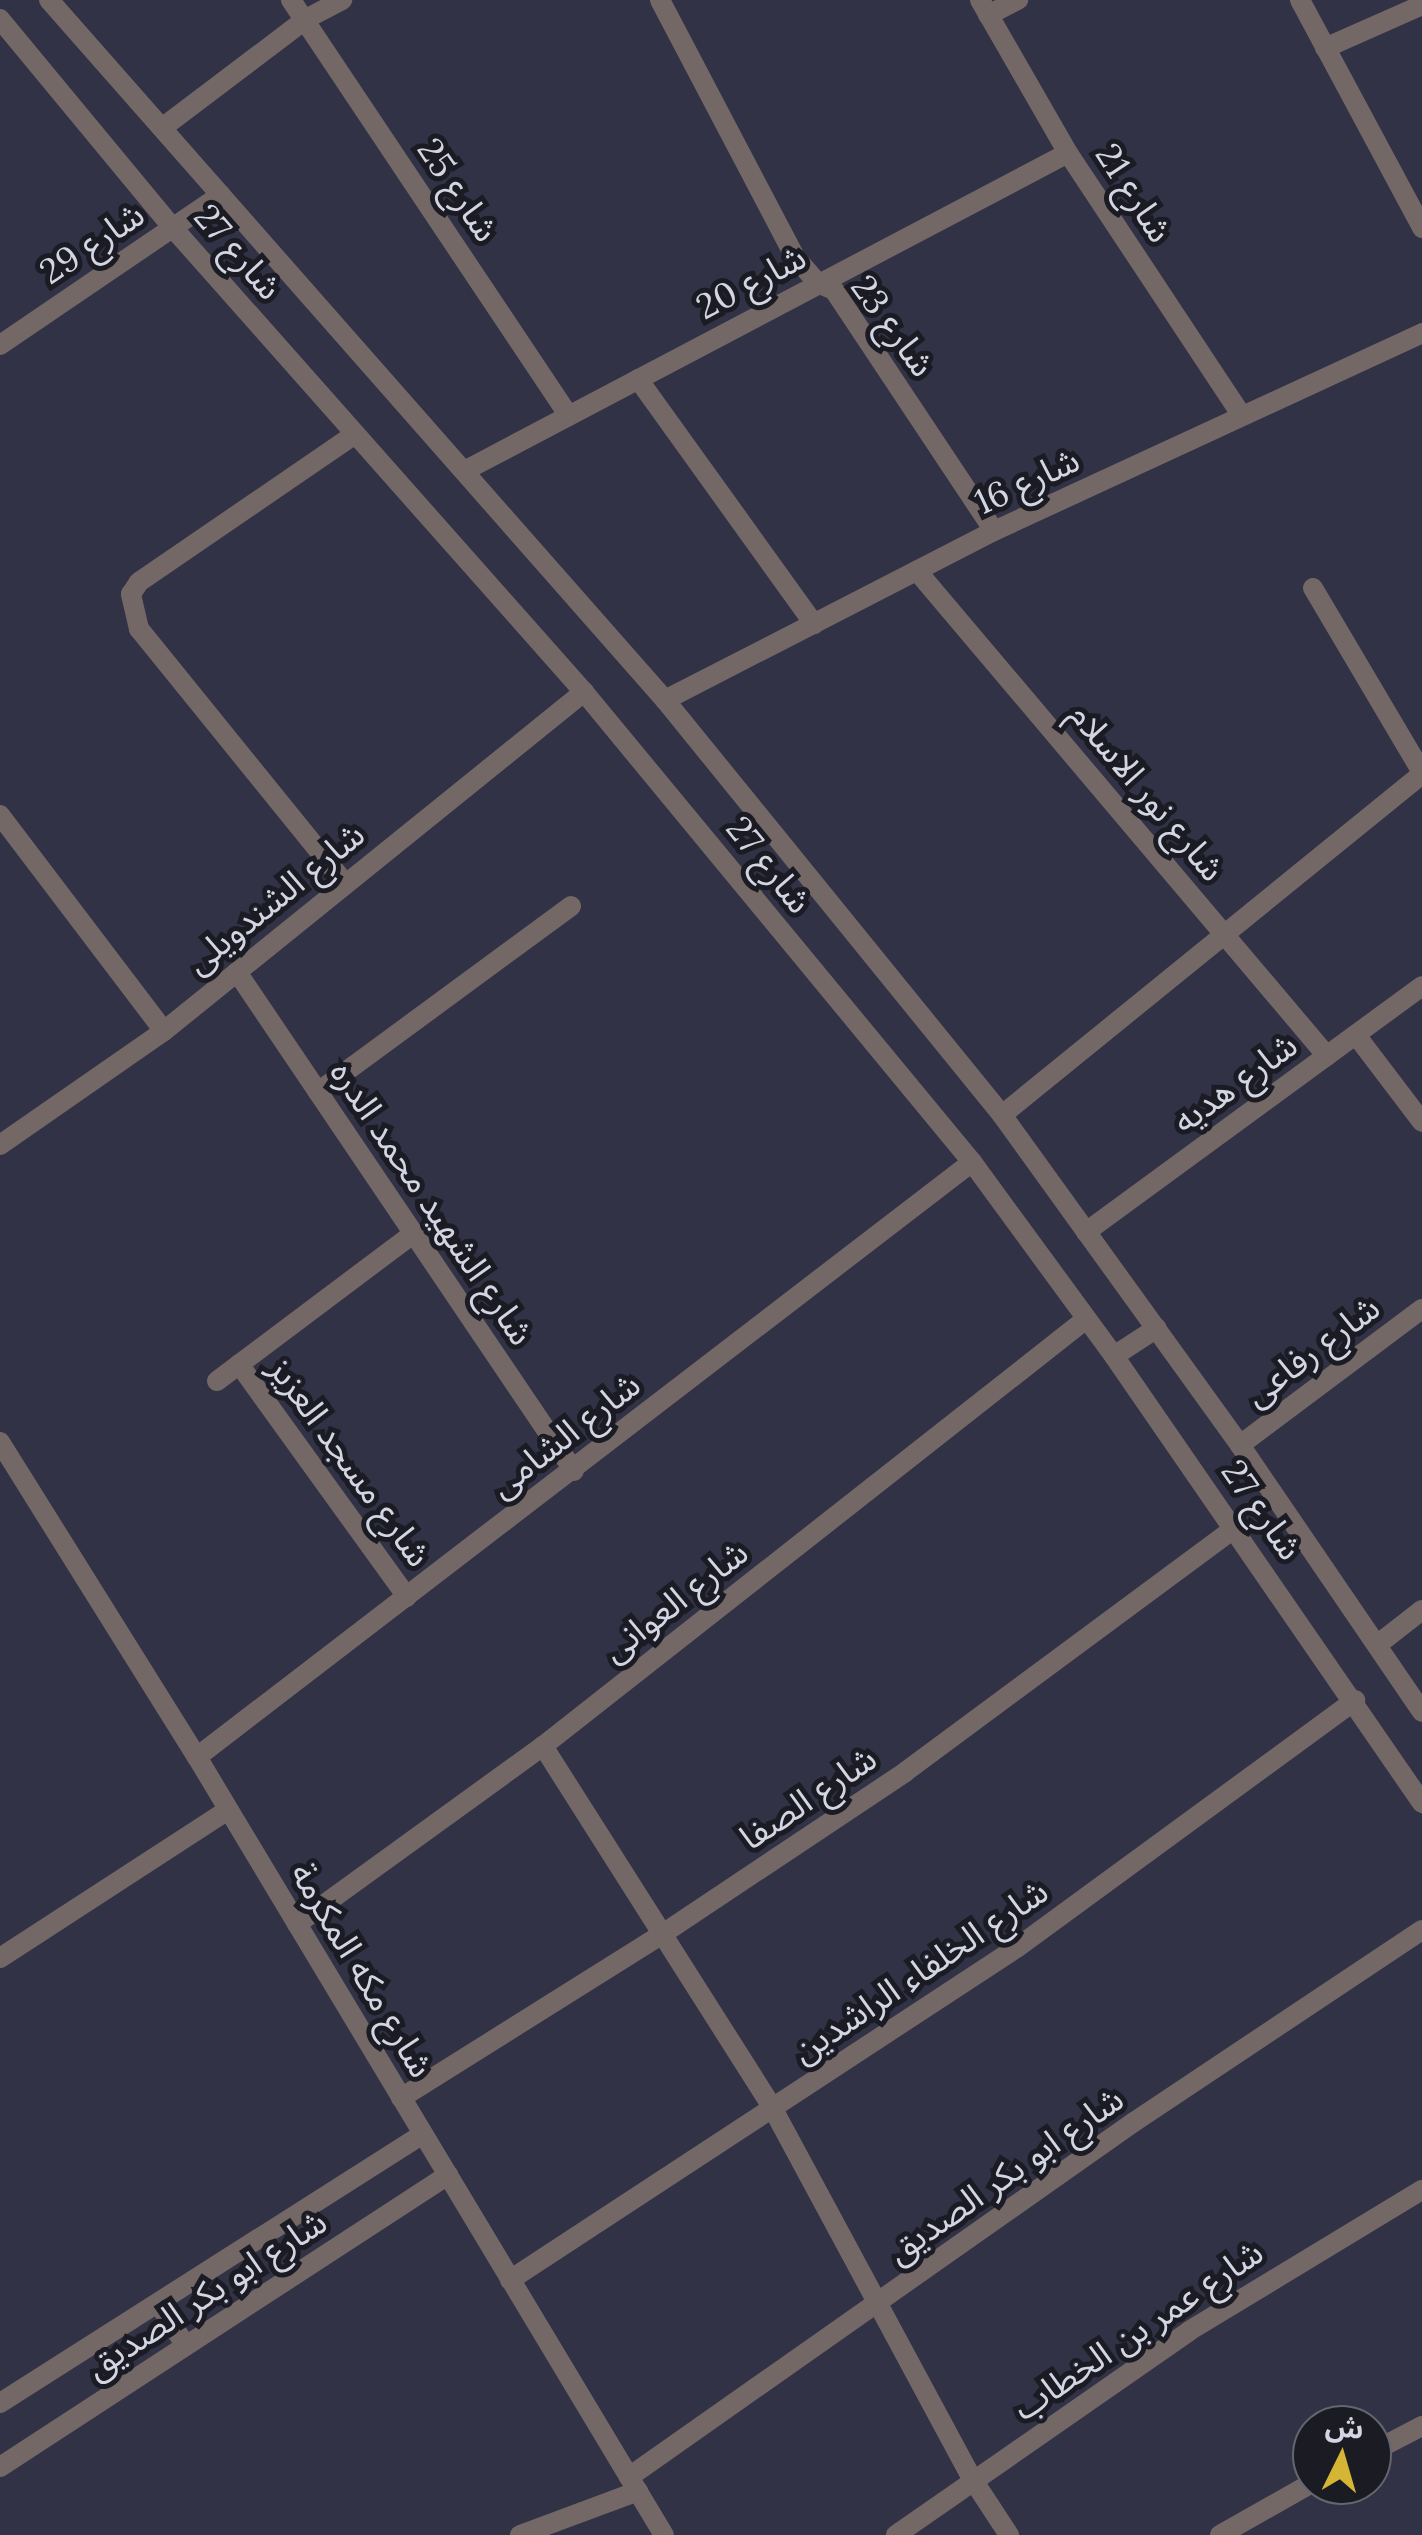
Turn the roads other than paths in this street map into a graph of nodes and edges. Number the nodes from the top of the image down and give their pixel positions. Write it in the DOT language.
graph roads {
  1 [pos="48,0"];
  2 [pos="292,0"];
  3 [pos="342,0"];
  4 [pos="660,0"];
  5 [pos="1018,0"];
  6 [pos="1300,0"];
  7 [pos="1422,5"];
  8 [pos="984,8"];
  9 [pos="0,19"];
  10 [pos="306,20"];
  11 [pos="1325,48"];
  12 [pos="162,128"];
  13 [pos="1068,153"];
  14 [pos="221,195"];
  15 [pos="173,228"];
  16 [pos="1422,228"];
  17 [pos="818,284"];
  18 [pos="1422,333"];
  19 [pos="0,345"];
  20 [pos="638,379"];
  21 [pos="569,416"];
  22 [pos="1242,416"];
  23 [pos="355,434"];
  24 [pos="466,470"];
  25 [pos="994,531"];
  26 [pos="917,571"];
  27 [pos="1313,588"];
  28 [pos="814,624"];
  29 [pos="584,692"];
  30 [pos="665,700"];
  31 [pos="1420,766"];
  32 [pos="0,815"];
  33 [pos="344,882"];
  34 [pos="571,906"];
  35 [pos="1223,932"];
  36 [pos="236,972"];
  37 [pos="1422,986"];
  38 [pos="164,1031"];
  39 [pos="1356,1034"];
  40 [pos="1327,1056"];
  41 [pos="318,1092"];
  42 [pos="1002,1116"];
  43 [pos="1422,1122"];
  44 [pos="0,1146"];
  45 [pos="972,1162"];
  46 [pos="1086,1232"];
  47 [pos="414,1234"];
  48 [pos="1422,1308"];
  49 [pos="1085,1320"];
  50 [pos="1157,1328"];
  51 [pos="1114,1356"];
  52 [pos="239,1364"];
  53 [pos="217,1381"];
  54 [pos="0,1442"];
  55 [pos="1240,1445"];
  56 [pos="574,1470"];
  57 [pos="1234,1528"];
  58 [pos="407,1597"];
  59 [pos="1422,1610"];
  60 [pos="1376,1644"];
  61 [pos="1355,1700"];
  62 [pos="1422,1712"];
  63 [pos="543,1746"];
  64 [pos="197,1757"];
  65 [pos="1422,1803"];
  66 [pos="228,1810"];
  67 [pos="297,1924"];
  68 [pos="1422,1930"];
  69 [pos="664,1932"];
  70 [pos="0,1958"];
  71 [pos="401,2098"];
  72 [pos="773,2109"];
  73 [pos="423,2134"];
  74 [pos="448,2175"];
  75 [pos="1422,2190"];
  76 [pos="510,2280"];
  77 [pos="158,2303"];
  78 [pos="880,2304"];
  79 [pos="186,2346"];
  80 [pos="0,2403"];
  81 [pos="1422,2426"];
  82 [pos="1392,2442"];
  83 [pos="0,2467"];
  84 [pos="973,2480"];
  85 [pos="633,2484"];
  86 [pos="1292,2494"];
  87 [pos="520,2535"];
  88 [pos="664,2535"];
  89 [pos="896,2535"];
  90 [pos="1009,2535"];
  91 [pos="1220,2535"];
  1 -- 12 [label="street, شارع 27"];
  2 -- 10 [label="street, شارع 25"];
  3 -- 10 [label="street"];
  4 -- 17 [label="street, شارع 23"];
  5 -- 8 [label="street"];
  6 -- 11 [label="street"];
  7 -- 11 [label="street"];
  8 -- 13 [label="street, شارع 21"];
  9 -- 15 [label="street, شارع 27"];
  10 -- 12 [label="street"];
  10 -- 21 [label="street, شارع 25"];
  11 -- 16 [label="street"];
  12 -- 14 [label="street, شارع 27"];
  13 -- 17 [label="street, شارع 20"];
  13 -- 22 [label="street, شارع 21"];
  14 -- 15 [label="street, شارع 29"];
  14 -- 24 [label="street, شارع 27"];
  15 -- 19 [label="street, شارع 29"];
  15 -- 23 [label="street, شارع 27"];
  17 -- 20 [label="street, شارع 20"];
  17 -- 25 [label="street, شارع 23"];
  18 -- 22 [label="street, شارع 16"];
  20 -- 21 [label="street, شارع 20"];
  20 -- 28 [label="street"];
  21 -- 24 [label="street, شارع 20"];
  22 -- 25 [label="street, شارع 16"];
  23 -- 29 [label="street, شارع 27"];
  23 -- 33 [label="street"];
  24 -- 30 [label="street, شارع 27"];
  25 -- 26 [label="street, شارع 16"];
  26 -- 28 [label="street, شارع 16"];
  26 -- 35 [label="street, شارع نور الاسلام"];
  27 -- 31 [label="street"];
  28 -- 30 [label="street, شارع 16"];
  29 -- 33 [label="street, شارع الشندويلى"];
  29 -- 45 [label="street, شارع 27"];
  30 -- 42 [label="street, شارع 27"];
  31 -- 35 [label="street"];
  32 -- 38 [label="street"];
  33 -- 36 [label="street, شارع الشندويلى"];
  34 -- 41 [label="street"];
  35 -- 40 [label="street, شارع نور الاسلام"];
  35 -- 42 [label="street"];
  36 -- 38 [label="street, شارع الشندويلى"];
  36 -- 41 [label="street, شارع الشهيد محمد الدره"];
  37 -- 39 [label="street, شارع هديه"];
  38 -- 44 [label="street, شارع الشندويلى"];
  39 -- 40 [label="street, شارع هديه"];
  39 -- 43 [label="street"];
  40 -- 46 [label="street, شارع هديه"];
  41 -- 47 [label="street, شارع الشهيد محمد الدره"];
  42 -- 46 [label="street, شارع 27"];
  45 -- 49 [label="street, شارع 27"];
  45 -- 56 [label="street, شارع الشامى"];
  46 -- 50 [label="street, شارع 27"];
  47 -- 52 [label="street"];
  47 -- 56 [label="street, شارع الشهيد محمد الدره"];
  48 -- 55 [label="street, شارع رفاعى"];
  49 -- 51 [label="street, شارع 27"];
  49 -- 63 [label="street, شارع العوانى"];
  50 -- 51 [label="street"];
  50 -- 55 [label="street, شارع 27"];
  51 -- 57 [label="street, شارع 27"];
  52 -- 53 [label="street"];
  52 -- 58 [label="street, شارع مسجد العزيز"];
  54 -- 64 [label="street, شارع مكه المكرمة"];
  55 -- 60 [label="street, شارع 27"];
  56 -- 58 [label="street, شارع الشامى"];
  57 -- 61 [label="street, شارع 27"];
  57 -- 69 [label="street, شارع الصفا"];
  58 -- 64 [label="street, شارع الشامى"];
  59 -- 60 [label="street"];
  60 -- 62 [label="street, شارع 27"];
  61 -- 65 [label="street, شارع 27"];
  61 -- 72 [label="street, شارع الخلفاء الراشدين"];
  63 -- 67 [label="street, شارع العوانى"];
  63 -- 69 [label="street"];
  64 -- 66 [label="street, شارع مكه المكرمة"];
  66 -- 67 [label="street, شارع مكه المكرمة"];
  66 -- 70 [label="street"];
  67 -- 71 [label="street, شارع مكه المكرمة"];
  68 -- 78 [label="street, شارع ابو بكر الصديق"];
  69 -- 71 [label="street, شارع الصفا"];
  69 -- 72 [label="street"];
  71 -- 73 [label="street, شارع مكه المكرمة"];
  72 -- 76 [label="street, شارع الخلفاء الراشدين"];
  72 -- 78 [label="street"];
  73 -- 74 [label="street, شارع مكه المكرمة"];
  73 -- 77 [label="street, شارع ابو بكر الصديق"];
  74 -- 76 [label="street, شارع مكه المكرمة"];
  74 -- 79 [label="street, شارع ابو بكر الصديق"];
  75 -- 84 [label="street, شارع عمر بن الخطاب"];
  76 -- 85 [label="street, شارع مكه المكرمة"];
  77 -- 79 [label="street"];
  77 -- 80 [label="street, شارع ابو بكر الصديق"];
  78 -- 84 [label="street"];
  78 -- 85 [label="street, شارع ابو بكر الصديق"];
  79 -- 83 [label="street, شارع ابو بكر الصديق"];
  81 -- 82 [label="street"];
  84 -- 89 [label="street, شارع عمر بن الخطاب"];
  84 -- 90 [label="street"];
  85 -- 87 [label="street, شارع ابو بكر الصديق"];
  85 -- 88 [label="street, شارع مكه المكرمة"];
  86 -- 91 [label="street"];
}
